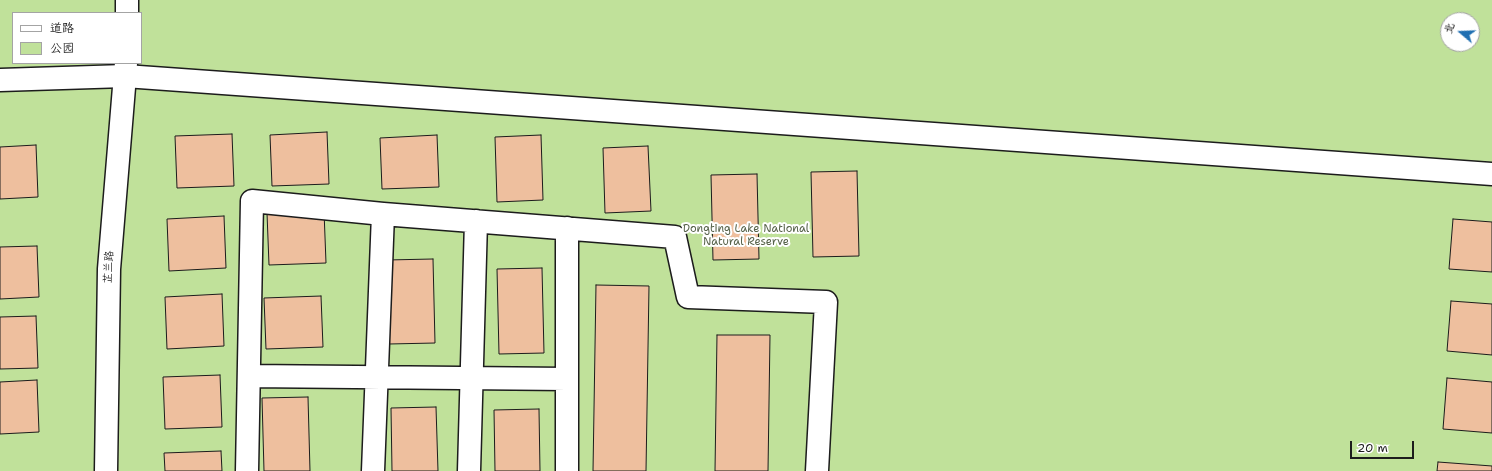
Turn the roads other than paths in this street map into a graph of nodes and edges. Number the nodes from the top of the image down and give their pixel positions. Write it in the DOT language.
graph roads {
  1 [pos="127,0"];
  2 [pos="127,12"];
  3 [pos="126,69"];
  4 [pos="0,80"];
  5 [pos="1492,174"];
  6 [pos="383,214"];
  7 [pos="476,222"];
  8 [pos="567,228"];
  9 [pos="249,376"];
  10 [pos="377,377"];
  11 [pos="471,378"];
  12 [pos="567,379"];
  13 [pos="106,471"];
  14 [pos="247,471"];
  15 [pos="373,471"];
  16 [pos="469,471"];
  17 [pos="567,471"];
  18 [pos="817,471"];
  1 -- 2 [label="street"];
  3 -- 4 [label="street"];
  3 -- 5 [label="street"];
  3 -- 13 [label="street, 芷兰路"];
  6 -- 7 [label="street"];
  6 -- 9 [label="street"];
  6 -- 10 [label="street"];
  7 -- 8 [label="street"];
  7 -- 11 [label="street"];
  8 -- 12 [label="street"];
  8 -- 18 [label="street"];
  9 -- 10 [label="street"];
  9 -- 14 [label="street"];
  10 -- 11 [label="street"];
  10 -- 15 [label="street"];
  11 -- 12 [label="street"];
  11 -- 16 [label="street"];
  12 -- 17 [label="street"];
}
